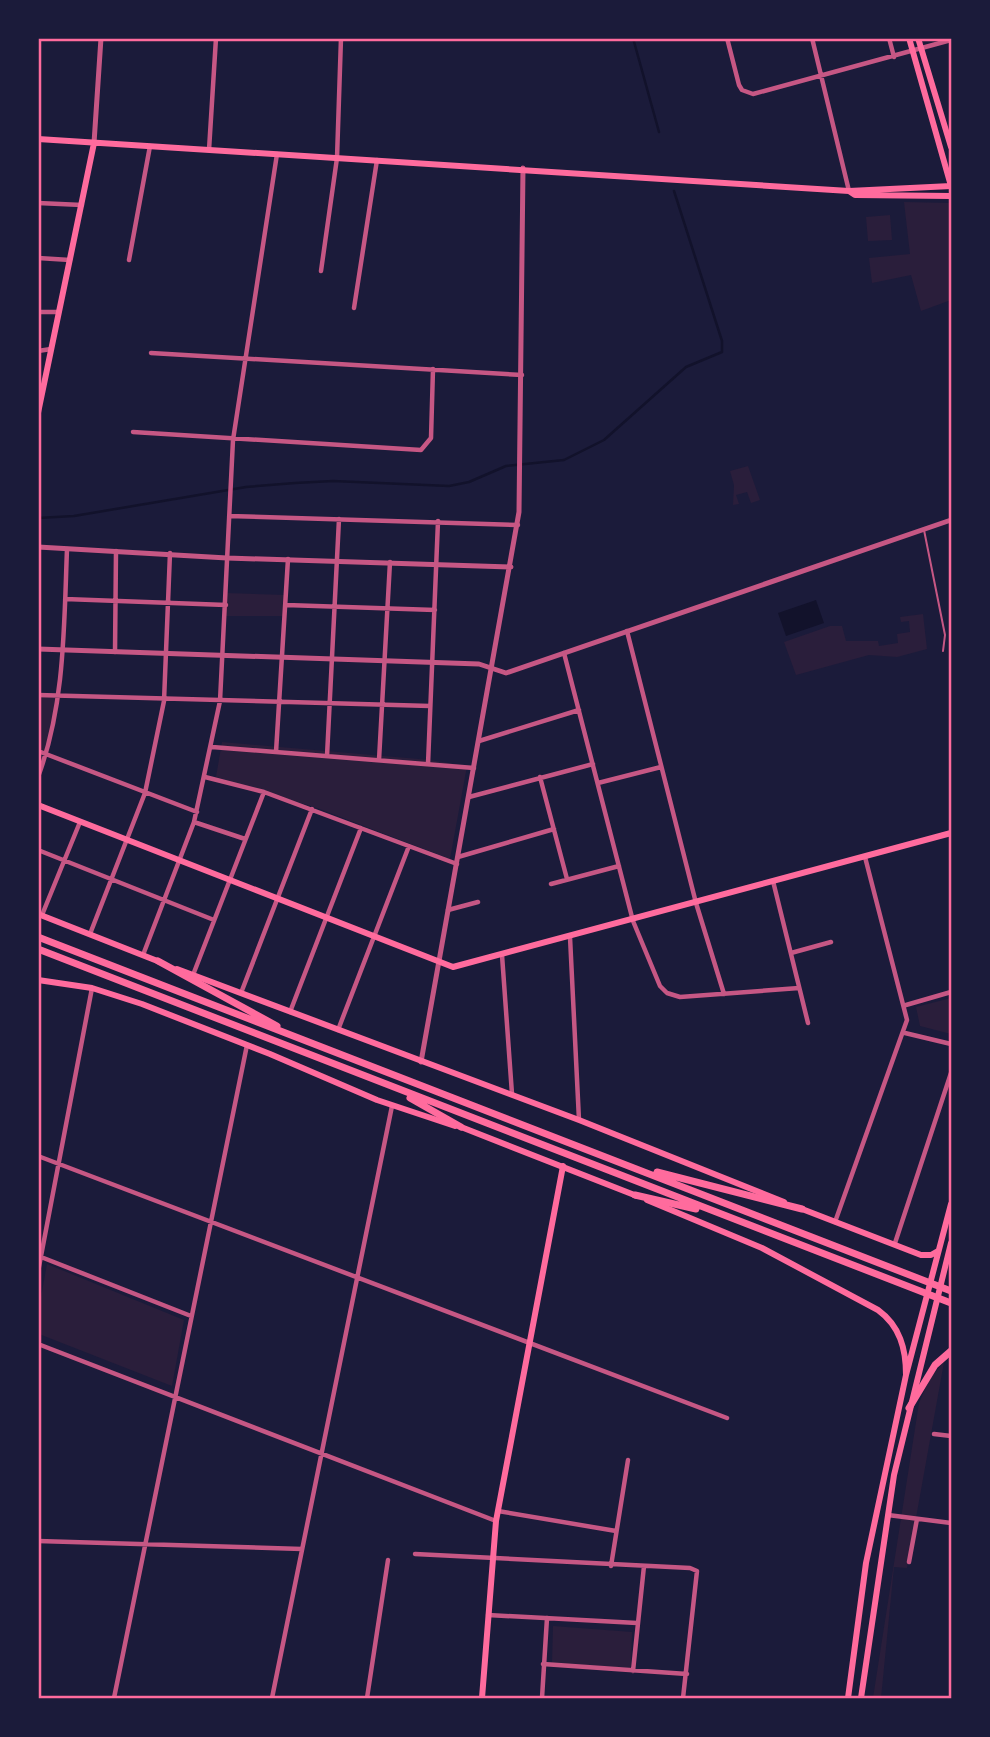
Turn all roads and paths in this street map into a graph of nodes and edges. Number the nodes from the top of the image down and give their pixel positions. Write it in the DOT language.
graph roads {
  1 [pos="101,38"];
  2 [pos="216,38"];
  3 [pos="341,38"];
  4 [pos="727,38"];
  5 [pos="812,38"];
  6 [pos="889,38"];
  7 [pos="909,38"];
  8 [pos="918,38"];
  9 [pos="951,40"];
  10 [pos="922,50"];
  11 [pos="913,52"];
  12 [pos="894,57"];
  13 [pos="822,76"];
  14 [pos="38,139"];
  15 [pos="94,142"];
  16 [pos="150,146"];
  17 [pos="951,147"];
  18 [pos="209,149"];
  19 [pos="277,154"];
  20 [pos="337,158"];
  21 [pos="377,160"];
  22 [pos="523,168"];
  23 [pos="951,186"];
  24 [pos="849,191"];
  25 [pos="951,196"];
  26 [pos="38,203"];
  27 [pos="82,205"];
  28 [pos="38,258"];
  29 [pos="70,260"];
  30 [pos="129,260"];
  31 [pos="321,271"];
  32 [pos="354,308"];
  33 [pos="38,312"];
  34 [pos="60,312"];
  35 [pos="52,349"];
  36 [pos="38,351"];
  37 [pos="150,353"];
  38 [pos="246,358"];
  39 [pos="433,369"];
  40 [pos="522,375"];
  41 [pos="38,413"];
  42 [pos="133,432"];
  43 [pos="233,440"];
  44 [pos="229,516"];
  45 [pos="339,519"];
  46 [pos="951,520"];
  47 [pos="438,521"];
  48 [pos="518,524"];
  49 [pos="924,529"];
  50 [pos="38,547"];
  51 [pos="67,549"];
  52 [pos="116,551"];
  53 [pos="170,554"];
  54 [pos="227,558"];
  55 [pos="289,558"];
  56 [pos="336,560"];
  57 [pos="390,562"];
  58 [pos="437,564"];
  59 [pos="510,567"];
  60 [pos="65,599"];
  61 [pos="118,601"];
  62 [pos="170,604"];
  63 [pos="286,605"];
  64 [pos="226,606"];
  65 [pos="335,607"];
  66 [pos="388,608"];
  67 [pos="435,610"];
  68 [pos="627,631"];
  69 [pos="38,649"];
  70 [pos="62,650"];
  71 [pos="115,652"];
  72 [pos="943,652"];
  73 [pos="564,653"];
  74 [pos="166,654"];
  75 [pos="223,656"];
  76 [pos="282,658"];
  77 [pos="332,660"];
  78 [pos="386,662"];
  79 [pos="432,664"];
  80 [pos="492,671"];
  81 [pos="38,695"];
  82 [pos="57,698"];
  83 [pos="164,701"];
  84 [pos="220,701"];
  85 [pos="278,701"];
  86 [pos="330,704"];
  87 [pos="383,704"];
  88 [pos="430,706"];
  89 [pos="579,710"];
  90 [pos="479,741"];
  91 [pos="212,747"];
  92 [pos="38,751"];
  93 [pos="276,752"];
  94 [pos="47,754"];
  95 [pos="327,756"];
  96 [pos="379,760"];
  97 [pos="428,764"];
  98 [pos="593,764"];
  99 [pos="661,767"];
  100 [pos="474,768"];
  101 [pos="38,777"];
  102 [pos="205,777"];
  103 [pos="540,777"];
  104 [pos="597,783"];
  105 [pos="264,792"];
  106 [pos="145,793"];
  107 [pos="468,797"];
  108 [pos="38,805"];
  109 [pos="312,809"];
  110 [pos="197,812"];
  111 [pos="80,821"];
  112 [pos="194,822"];
  113 [pos="361,828"];
  114 [pos="554,828"];
  115 [pos="951,833"];
  116 [pos="127,839"];
  117 [pos="245,839"];
  118 [pos="409,846"];
  119 [pos="38,850"];
  120 [pos="865,857"];
  121 [pos="65,860"];
  122 [pos="457,860"];
  123 [pos="179,861"];
  124 [pos="619,866"];
  125 [pos="112,878"];
  126 [pos="567,879"];
  127 [pos="229,880"];
  128 [pos="773,881"];
  129 [pos="551,884"];
  130 [pos="165,899"];
  131 [pos="278,900"];
  132 [pos="478,902"];
  133 [pos="696,903"];
  134 [pos="448,910"];
  135 [pos="40,914"];
  136 [pos="326,918"];
  137 [pos="214,920"];
  138 [pos="633,920"];
  139 [pos="90,934"];
  140 [pos="38,937"];
  141 [pos="374,937"];
  142 [pos="570,937"];
  143 [pos="831,942"];
  144 [pos="38,949"];
  145 [pos="791,953"];
  146 [pos="143,955"];
  147 [pos="502,955"];
  148 [pos="158,961"];
  149 [pos="440,962"];
  150 [pos="193,975"];
  151 [pos="38,980"];
  152 [pos="92,988"];
  153 [pos="799,988"];
  154 [pos="951,992"];
  155 [pos="241,993"];
  156 [pos="724,994"];
  157 [pos="906,1005"];
  158 [pos="290,1012"];
  159 [pos="808,1023"];
  160 [pos="338,1030"];
  161 [pos="905,1033"];
  162 [pos="289,1034"];
  163 [pos="951,1044"];
  164 [pos="247,1045"];
  165 [pos="421,1062"];
  166 [pos="951,1073"];
  167 [pos="391,1087"];
  168 [pos="512,1094"];
  169 [pos="392,1106"];
  170 [pos="579,1120"];
  171 [pos="461,1128"];
  172 [pos="38,1156"];
  173 [pos="60,1165"];
  174 [pos="563,1166"];
  175 [pos="634,1167"];
  176 [pos="635,1195"];
  177 [pos="951,1204"];
  178 [pos="802,1209"];
  179 [pos="723,1215"];
  180 [pos="212,1221"];
  181 [pos="835,1222"];
  182 [pos="895,1243"];
  183 [pos="951,1243"];
  184 [pos="939,1250"];
  185 [pos="41,1257"];
  186 [pos="38,1272"];
  187 [pos="357,1278"];
  188 [pos="951,1291"];
  189 [pos="951,1303"];
  190 [pos="191,1316"];
  191 [pos="38,1344"];
  192 [pos="531,1345"];
  193 [pos="951,1352"];
  194 [pos="906,1375"];
  195 [pos="176,1398"];
  196 [pos="909,1408"];
  197 [pos="727,1418"];
  198 [pos="934,1434"];
  199 [pos="951,1436"];
  200 [pos="322,1454"];
  201 [pos="628,1460"];
  202 [pos="498,1511"];
  203 [pos="887,1514"];
  204 [pos="917,1519"];
  205 [pos="496,1521"];
  206 [pos="951,1523"];
  207 [pos="616,1531"];
  208 [pos="38,1541"];
  209 [pos="145,1544"];
  210 [pos="302,1549"];
  211 [pos="415,1554"];
  212 [pos="492,1559"];
  213 [pos="388,1560"];
  214 [pos="909,1562"];
  215 [pos="611,1566"];
  216 [pos="644,1566"];
  217 [pos="487,1614"];
  218 [pos="547,1618"];
  219 [pos="637,1623"];
  220 [pos="544,1664"];
  221 [pos="633,1671"];
  222 [pos="687,1674"];
  223 [pos="114,1699"];
  224 [pos="272,1699"];
  225 [pos="367,1699"];
  226 [pos="482,1699"];
  227 [pos="542,1699"];
  228 [pos="683,1699"];
  229 [pos="849,1699"];
  230 [pos="861,1699"];
  1 -- 15 [label="street"];
  2 -- 18 [label="street"];
  3 -- 20 [label="street"];
  4 -- 13 [label="street"];
  5 -- 13 [label="street"];
  6 -- 12 [label="street"];
  7 -- 11 [label="main road"];
  8 -- 10 [label="main road"];
  9 -- 10 [label="street"];
  10 -- 11 [label="street"];
  10 -- 17 [label="main road"];
  11 -- 12 [label="street"];
  11 -- 23 [label="main road"];
  12 -- 13 [label="street"];
  13 -- 24 [label="street"];
  14 -- 15 [label="main road"];
  15 -- 16 [label="main road"];
  15 -- 27 [label="main road"];
  16 -- 18 [label="main road"];
  16 -- 30 [label="street"];
  18 -- 19 [label="main road"];
  19 -- 20 [label="main road"];
  19 -- 38 [label="street"];
  20 -- 21 [label="main road"];
  20 -- 31 [label="street"];
  21 -- 22 [label="main road"];
  21 -- 32 [label="street"];
  22 -- 24 [label="main road"];
  22 -- 40 [label="street"];
  23 -- 24 [label="main road"];
  24 -- 25 [label="main road"];
  26 -- 27 [label="street"];
  27 -- 29 [label="main road"];
  28 -- 29 [label="street"];
  29 -- 34 [label="main road"];
  33 -- 34 [label="street"];
  34 -- 35 [label="main road"];
  35 -- 36 [label="street"];
  35 -- 41 [label="main road"];
  37 -- 38 [label="street"];
  38 -- 39 [label="street"];
  38 -- 43 [label="street"];
  39 -- 40 [label="street"];
  39 -- 43 [label="street"];
  40 -- 48 [label="street"];
  42 -- 43 [label="street"];
  43 -- 44 [label="street"];
  44 -- 45 [label="street"];
  44 -- 54 [label="street"];
  45 -- 47 [label="street"];
  45 -- 56 [label="street"];
  46 -- 49 [label="street"];
  47 -- 48 [label="street"];
  47 -- 58 [label="street"];
  48 -- 59 [label="street"];
  49 -- 68 [label="street"];
  49 -- 72 [label="lane"];
  50 -- 51 [label="street"];
  51 -- 52 [label="street"];
  51 -- 60 [label="street"];
  52 -- 53 [label="street"];
  52 -- 61 [label="street"];
  53 -- 54 [label="street"];
  53 -- 62 [label="street"];
  54 -- 55 [label="street"];
  54 -- 64 [label="street"];
  55 -- 56 [label="street"];
  55 -- 63 [label="street"];
  56 -- 57 [label="street"];
  56 -- 65 [label="street"];
  57 -- 58 [label="street"];
  57 -- 66 [label="street"];
  58 -- 59 [label="street"];
  58 -- 67 [label="street"];
  59 -- 80 [label="street"];
  60 -- 61 [label="street"];
  60 -- 70 [label="street"];
  61 -- 62 [label="street"];
  61 -- 71 [label="street"];
  62 -- 64 [label="street"];
  62 -- 74 [label="street"];
  63 -- 65 [label="street"];
  63 -- 76 [label="street"];
  64 -- 75 [label="street"];
  65 -- 66 [label="street"];
  65 -- 77 [label="street"];
  66 -- 67 [label="street"];
  66 -- 78 [label="street"];
  67 -- 79 [label="street"];
  68 -- 73 [label="street"];
  68 -- 99 [label="street"];
  69 -- 70 [label="street"];
  70 -- 71 [label="street"];
  70 -- 82 [label="street"];
  71 -- 74 [label="street"];
  73 -- 80 [label="street"];
  73 -- 89 [label="street"];
  74 -- 75 [label="street"];
  74 -- 83 [label="street"];
  75 -- 76 [label="street"];
  75 -- 84 [label="street"];
  76 -- 77 [label="street"];
  76 -- 85 [label="street"];
  77 -- 78 [label="street"];
  77 -- 86 [label="street"];
  78 -- 79 [label="street"];
  78 -- 87 [label="street"];
  79 -- 80 [label="street"];
  79 -- 88 [label="street"];
  80 -- 90 [label="street"];
  81 -- 82 [label="street"];
  82 -- 83 [label="street"];
  82 -- 94 [label="street"];
  83 -- 84 [label="street"];
  83 -- 106 [label="street"];
  84 -- 85 [label="street"];
  84 -- 91 [label="street"];
  85 -- 86 [label="street"];
  85 -- 93 [label="street"];
  86 -- 87 [label="street"];
  86 -- 95 [label="street"];
  87 -- 88 [label="street"];
  87 -- 96 [label="street"];
  88 -- 97 [label="street"];
  89 -- 90 [label="street"];
  89 -- 98 [label="street"];
  90 -- 100 [label="street"];
  91 -- 93 [label="street"];
  91 -- 102 [label="street"];
  92 -- 94 [label="street"];
  93 -- 95 [label="street"];
  94 -- 101 [label="street"];
  94 -- 106 [label="street"];
  95 -- 96 [label="street"];
  96 -- 97 [label="street"];
  97 -- 100 [label="street"];
  98 -- 103 [label="street"];
  98 -- 104 [label="street"];
  99 -- 104 [label="street"];
  99 -- 133 [label="street"];
  100 -- 107 [label="street"];
  102 -- 105 [label="street"];
  102 -- 110 [label="street"];
  103 -- 107 [label="street"];
  103 -- 114 [label="street"];
  104 -- 124 [label="street"];
  105 -- 109 [label="street"];
  105 -- 117 [label="street"];
  106 -- 110 [label="street"];
  106 -- 116 [label="street"];
  107 -- 122 [label="street"];
  108 -- 111 [label="main road"];
  109 -- 113 [label="street"];
  109 -- 131 [label="street"];
  110 -- 112 [label="street"];
  111 -- 116 [label="main road"];
  111 -- 121 [label="street"];
  112 -- 117 [label="street"];
  112 -- 123 [label="street"];
  113 -- 118 [label="street"];
  113 -- 136 [label="street"];
  114 -- 122 [label="street"];
  114 -- 126 [label="street"];
  115 -- 120 [label="main road"];
  116 -- 123 [label="main road"];
  116 -- 125 [label="street"];
  117 -- 127 [label="street"];
  118 -- 122 [label="street"];
  118 -- 141 [label="street"];
  119 -- 121 [label="street"];
  120 -- 128 [label="main road"];
  120 -- 157 [label="street"];
  121 -- 125 [label="street"];
  121 -- 135 [label="street"];
  122 -- 134 [label="street"];
  123 -- 127 [label="main road"];
  123 -- 130 [label="street"];
  124 -- 126 [label="street"];
  124 -- 138 [label="street"];
  125 -- 130 [label="street"];
  125 -- 139 [label="street"];
  126 -- 129 [label="street"];
  127 -- 131 [label="main road"];
  127 -- 137 [label="street"];
  128 -- 133 [label="main road"];
  128 -- 145 [label="street"];
  130 -- 137 [label="street"];
  130 -- 146 [label="street"];
  131 -- 136 [label="main road"];
  131 -- 155 [label="street"];
  132 -- 134 [label="street"];
  133 -- 138 [label="main road"];
  133 -- 156 [label="street"];
  134 -- 149 [label="street"];
  135 -- 139 [label="main road"];
  136 -- 141 [label="main road"];
  136 -- 158 [label="street"];
  137 -- 150 [label="street"];
  138 -- 142 [label="main road"];
  138 -- 156 [label="street"];
  139 -- 146 [label="main road"];
  140 -- 162 [label="highway"];
  141 -- 149 [label="main road"];
  141 -- 160 [label="street"];
  142 -- 147 [label="main road"];
  142 -- 170 [label="street"];
  143 -- 145 [label="street"];
  144 -- 167 [label="highway"];
  145 -- 153 [label="street"];
  146 -- 148 [label="main road"];
  147 -- 149 [label="main road"];
  147 -- 168 [label="street"];
  148 -- 150 [label="main road"];
  148 -- 162 [label="highway"];
  149 -- 165 [label="street"];
  150 -- 155 [label="main road"];
  151 -- 152 [label="main road"];
  152 -- 164 [label="main road"];
  152 -- 173 [label="street"];
  153 -- 156 [label="street"];
  153 -- 159 [label="street"];
  154 -- 157 [label="street"];
  155 -- 158 [label="main road"];
  157 -- 161 [label="street"];
  158 -- 160 [label="main road"];
  160 -- 165 [label="main road"];
  161 -- 163 [label="street"];
  161 -- 181 [label="street"];
  162 -- 175 [label="highway"];
  164 -- 169 [label="main road"];
  164 -- 180 [label="street"];
  165 -- 168 [label="main road"];
  166 -- 182 [label="street"];
  167 -- 171 [label="highway"];
  167 -- 179 [label="highway"];
  168 -- 170 [label="main road"];
  169 -- 171 [label="main road"];
  169 -- 187 [label="street"];
  170 -- 178 [label="main road"];
  171 -- 174 [label="main road"];
  172 -- 173 [label="street"];
  173 -- 180 [label="street"];
  173 -- 185 [label="street"];
  174 -- 176 [label="main road"];
  174 -- 192 [label="main road"];
  175 -- 178 [label="highway"];
  175 -- 188 [label="highway"];
  176 -- 179 [label="highway"];
  176 -- 194 [label="main road"];
  177 -- 184 [label="main road"];
  178 -- 181 [label="main road"];
  179 -- 189 [label="highway"];
  180 -- 187 [label="street"];
  180 -- 190 [label="street"];
  181 -- 182 [label="main road"];
  182 -- 184 [label="main road"];
  183 -- 196 [label="main road"];
  184 -- 194 [label="main road"];
  185 -- 186 [label="street"];
  185 -- 190 [label="street"];
  187 -- 192 [label="street"];
  187 -- 200 [label="street"];
  190 -- 195 [label="street"];
  191 -- 195 [label="street"];
  192 -- 197 [label="street"];
  192 -- 202 [label="main road"];
  193 -- 196 [label="highway"];
  194 -- 229 [label="main road"];
  195 -- 200 [label="street"];
  195 -- 209 [label="street"];
  196 -- 203 [label="main road"];
  198 -- 199 [label="street"];
  200 -- 205 [label="street"];
  200 -- 210 [label="street"];
  201 -- 207 [label="street"];
  202 -- 205 [label="main road"];
  202 -- 207 [label="street"];
  203 -- 204 [label="street"];
  203 -- 230 [label="main road"];
  204 -- 206 [label="street"];
  204 -- 214 [label="street"];
  205 -- 212 [label="main road"];
  207 -- 215 [label="street"];
  208 -- 209 [label="street"];
  209 -- 210 [label="street"];
  209 -- 223 [label="street"];
  210 -- 224 [label="street"];
  211 -- 212 [label="street"];
  212 -- 215 [label="street"];
  212 -- 217 [label="main road"];
  213 -- 225 [label="street"];
  215 -- 216 [label="street"];
  216 -- 219 [label="street"];
  216 -- 222 [label="street"];
  217 -- 218 [label="street"];
  217 -- 226 [label="main road"];
  218 -- 219 [label="street"];
  218 -- 220 [label="street"];
  219 -- 221 [label="street"];
  220 -- 221 [label="street"];
  220 -- 227 [label="street"];
  221 -- 222 [label="street"];
  222 -- 228 [label="street"];
}
